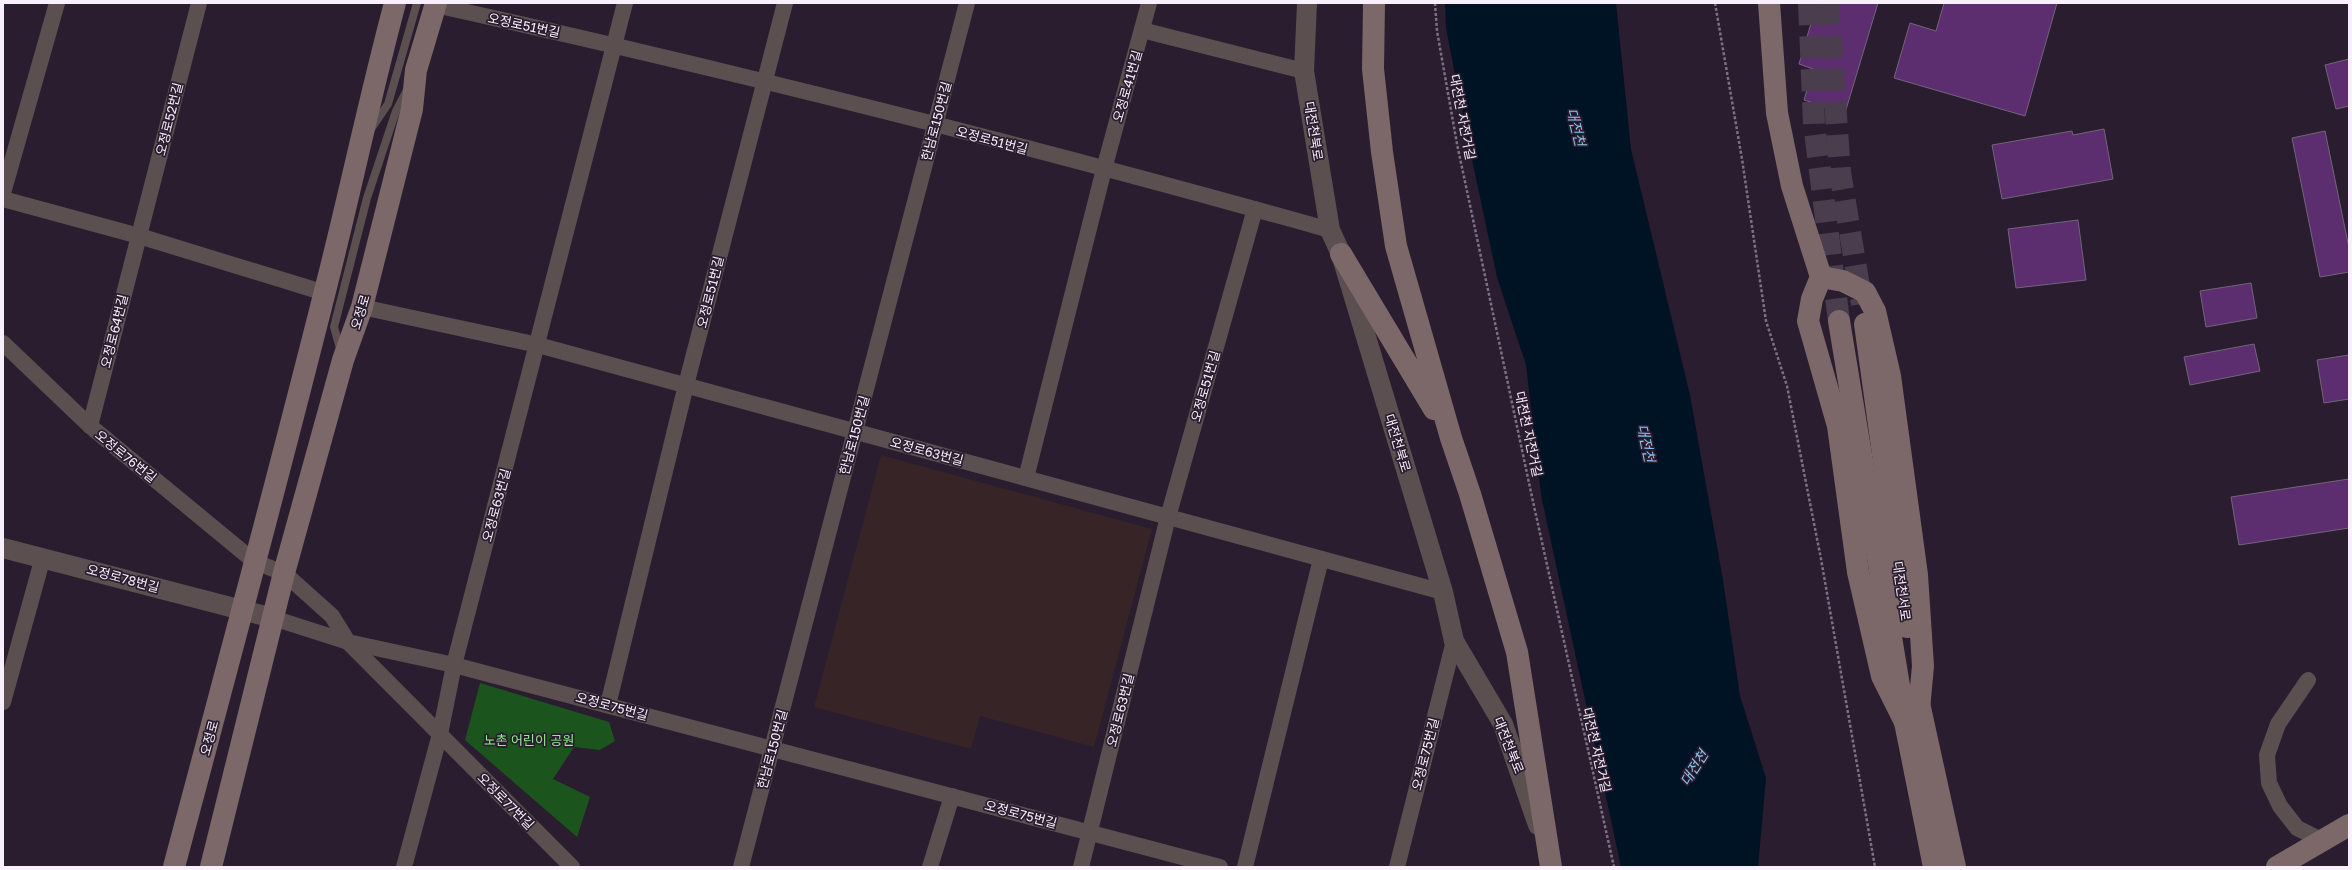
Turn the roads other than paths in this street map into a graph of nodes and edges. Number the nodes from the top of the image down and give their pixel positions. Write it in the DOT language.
graph roads {
  1 [pos="56,3"];
  2 [pos="199,3"];
  3 [pos="395,3"];
  4 [pos="625,3"];
  5 [pos="785,3"];
  6 [pos="966,3"];
  7 [pos="1149,3"];
  8 [pos="1307,3"];
  9 [pos="1374,3"];
  10 [pos="1769,3"];
  11 [pos="429,4"];
  12 [pos="1142,30"];
  13 [pos="613,45"];
  14 [pos="416,70"];
  15 [pos="1304,72"];
  16 [pos="764,82"];
  17 [pos="935,125"];
  18 [pos="362,144"];
  19 [pos="1104,169"];
  20 [pos="3,193"];
  21 [pos="3,199"];
  22 [pos="1255,209"];
  23 [pos="1330,230"];
  24 [pos="139,236"];
  25 [pos="1341,254"];
  26 [pos="1821,276"];
  27 [pos="325,293"];
  28 [pos="362,307"];
  29 [pos="1863,313"];
  30 [pos="1838,320"];
  31 [pos="3,343"];
  32 [pos="538,345"];
  33 [pos="343,360"];
  34 [pos="686,385"];
  35 [pos="90,426"];
  36 [pos="855,432"];
  37 [pos="1451,438"];
  38 [pos="1026,478"];
  39 [pos="1168,517"];
  40 [pos="3,548"];
  41 [pos="43,557"];
  42 [pos="1321,559"];
  43 [pos="255,562"];
  44 [pos="284,573"];
  45 [pos="1443,592"];
  46 [pos="243,609"];
  47 [pos="273,618"];
  48 [pos="1454,641"];
  49 [pos="348,642"];
  50 [pos="454,665"];
  51 [pos="2308,680"];
  52 [pos="3,702"];
  53 [pos="608,705"];
  54 [pos="1912,715"];
  55 [pos="440,734"];
  56 [pos="772,748"];
  57 [pos="952,796"];
  58 [pos="2349,825"];
  59 [pos="1090,832"];
  60 [pos="2322,840"];
  61 [pos="1550,861"];
  62 [pos="1932,863"];
  63 [pos="174,867"];
  64 [pos="211,867"];
  65 [pos="404,867"];
  66 [pos="572,867"];
  67 [pos="741,867"];
  68 [pos="930,867"];
  69 [pos="1081,867"];
  70 [pos="1220,867"];
  71 [pos="1245,867"];
  72 [pos="1397,867"];
  73 [pos="1955,867"];
  74 [pos="2277,867"];
  1 -- 20 [label="street"];
  2 -- 24 [label="street, 오정로52번길"];
  3 -- 18 [label="main road, 오정로"];
  4 -- 13 [label="street"];
  5 -- 16 [label="street"];
  6 -- 17 [label="street, 한남로150번길"];
  7 -- 12 [label="street, 오정로41번길"];
  8 -- 15 [label="street, 대전천북로"];
  9 -- 37 [label="main road"];
  10 -- 26 [label="main road"];
  11 -- 13 [label="street, 오정로51번길"];
  11 -- 14 [label="main road, 오정로"];
  11 -- 18 [label="lane"];
  12 -- 15 [label="street"];
  12 -- 19 [label="street, 오정로41번길"];
  13 -- 16 [label="street, 오정로51번길"];
  13 -- 32 [label="street"];
  14 -- 28 [label="main road, 오정로"];
  14 -- 33 [label="lane"];
  15 -- 23 [label="street, 대전천북로"];
  16 -- 17 [label="street, 오정로51번길"];
  16 -- 34 [label="street, 오정로51번길"];
  17 -- 19 [label="street, 오정로51번길"];
  17 -- 36 [label="street, 한남로150번길"];
  18 -- 27 [label="main road, 오정로"];
  19 -- 22 [label="street, 오정로51번길"];
  19 -- 38 [label="street"];
  21 -- 24 [label="street"];
  22 -- 23 [label="street, 오정로51번길"];
  22 -- 39 [label="street, 오정로51번길"];
  23 -- 25 [label="street, 대전천북로"];
  24 -- 27 [label="street"];
  24 -- 35 [label="street, 오정로64번길"];
  25 -- 37 [label="main road"];
  25 -- 45 [label="street, 대전천북로"];
  26 -- 54 [label="main road"];
  26 -- 54 [label="main road"];
  27 -- 43 [label="main road, 오정로"];
  28 -- 32 [label="street, 오정로63번길"];
  28 -- 33 [label="main road, 오정로"];
  29 -- 54 [label="main road, 대전천서로"];
  30 -- 54 [label="main road"];
  31 -- 35 [label="street, 오정로76번길"];
  32 -- 34 [label="street, 오정로63번길"];
  32 -- 50 [label="street, 오정로63번길"];
  33 -- 44 [label="main road, 오정로"];
  34 -- 36 [label="street, 오정로63번길"];
  34 -- 53 [label="street"];
  35 -- 43 [label="street, 오정로76번길"];
  36 -- 38 [label="street, 오정로63번길"];
  36 -- 56 [label="street, 한남로150번길"];
  37 -- 61 [label="main road"];
  38 -- 39 [label="street, 오정로63번길"];
  39 -- 42 [label="street, 오정로63번길"];
  39 -- 59 [label="street, 오정로63번길"];
  40 -- 41 [label="street, 오정로78번길"];
  41 -- 46 [label="street, 오정로78번길"];
  41 -- 52 [label="street"];
  42 -- 45 [label="street, 오정로63번길"];
  42 -- 71 [label="street"];
  43 -- 44 [label="street, 오정로76번길"];
  43 -- 46 [label="main road, 오정로"];
  44 -- 47 [label="main road, 오정로"];
  44 -- 49 [label="street"];
  45 -- 48 [label="street, 대전천북로"];
  46 -- 47 [label="street"];
  46 -- 63 [label="main road, 오정로"];
  47 -- 49 [label="street, 오정로75번길"];
  47 -- 64 [label="main road, 오정로"];
  48 -- 61 [label="street, 대전천북로"];
  48 -- 72 [label="street, 오정로75번길"];
  49 -- 50 [label="street, 오정로75번길"];
  49 -- 55 [label="street, 오정로77번길"];
  50 -- 53 [label="street, 오정로75번길"];
  50 -- 55 [label="street, 오정로63번길"];
  51 -- 60 [label="street"];
  53 -- 56 [label="street, 오정로75번길"];
  54 -- 62 [label="main road"];
  54 -- 73 [label="main road, 대전천서로"];
  55 -- 65 [label="street"];
  55 -- 66 [label="street, 오정로77번길"];
  56 -- 57 [label="street, 오정로75번길"];
  56 -- 67 [label="street, 한남로150번길"];
  57 -- 59 [label="street, 오정로75번길"];
  57 -- 68 [label="street"];
  58 -- 60 [label="main road"];
  59 -- 69 [label="street"];
  59 -- 70 [label="street, 오정로75번길"];
  60 -- 74 [label="main road"];
}
